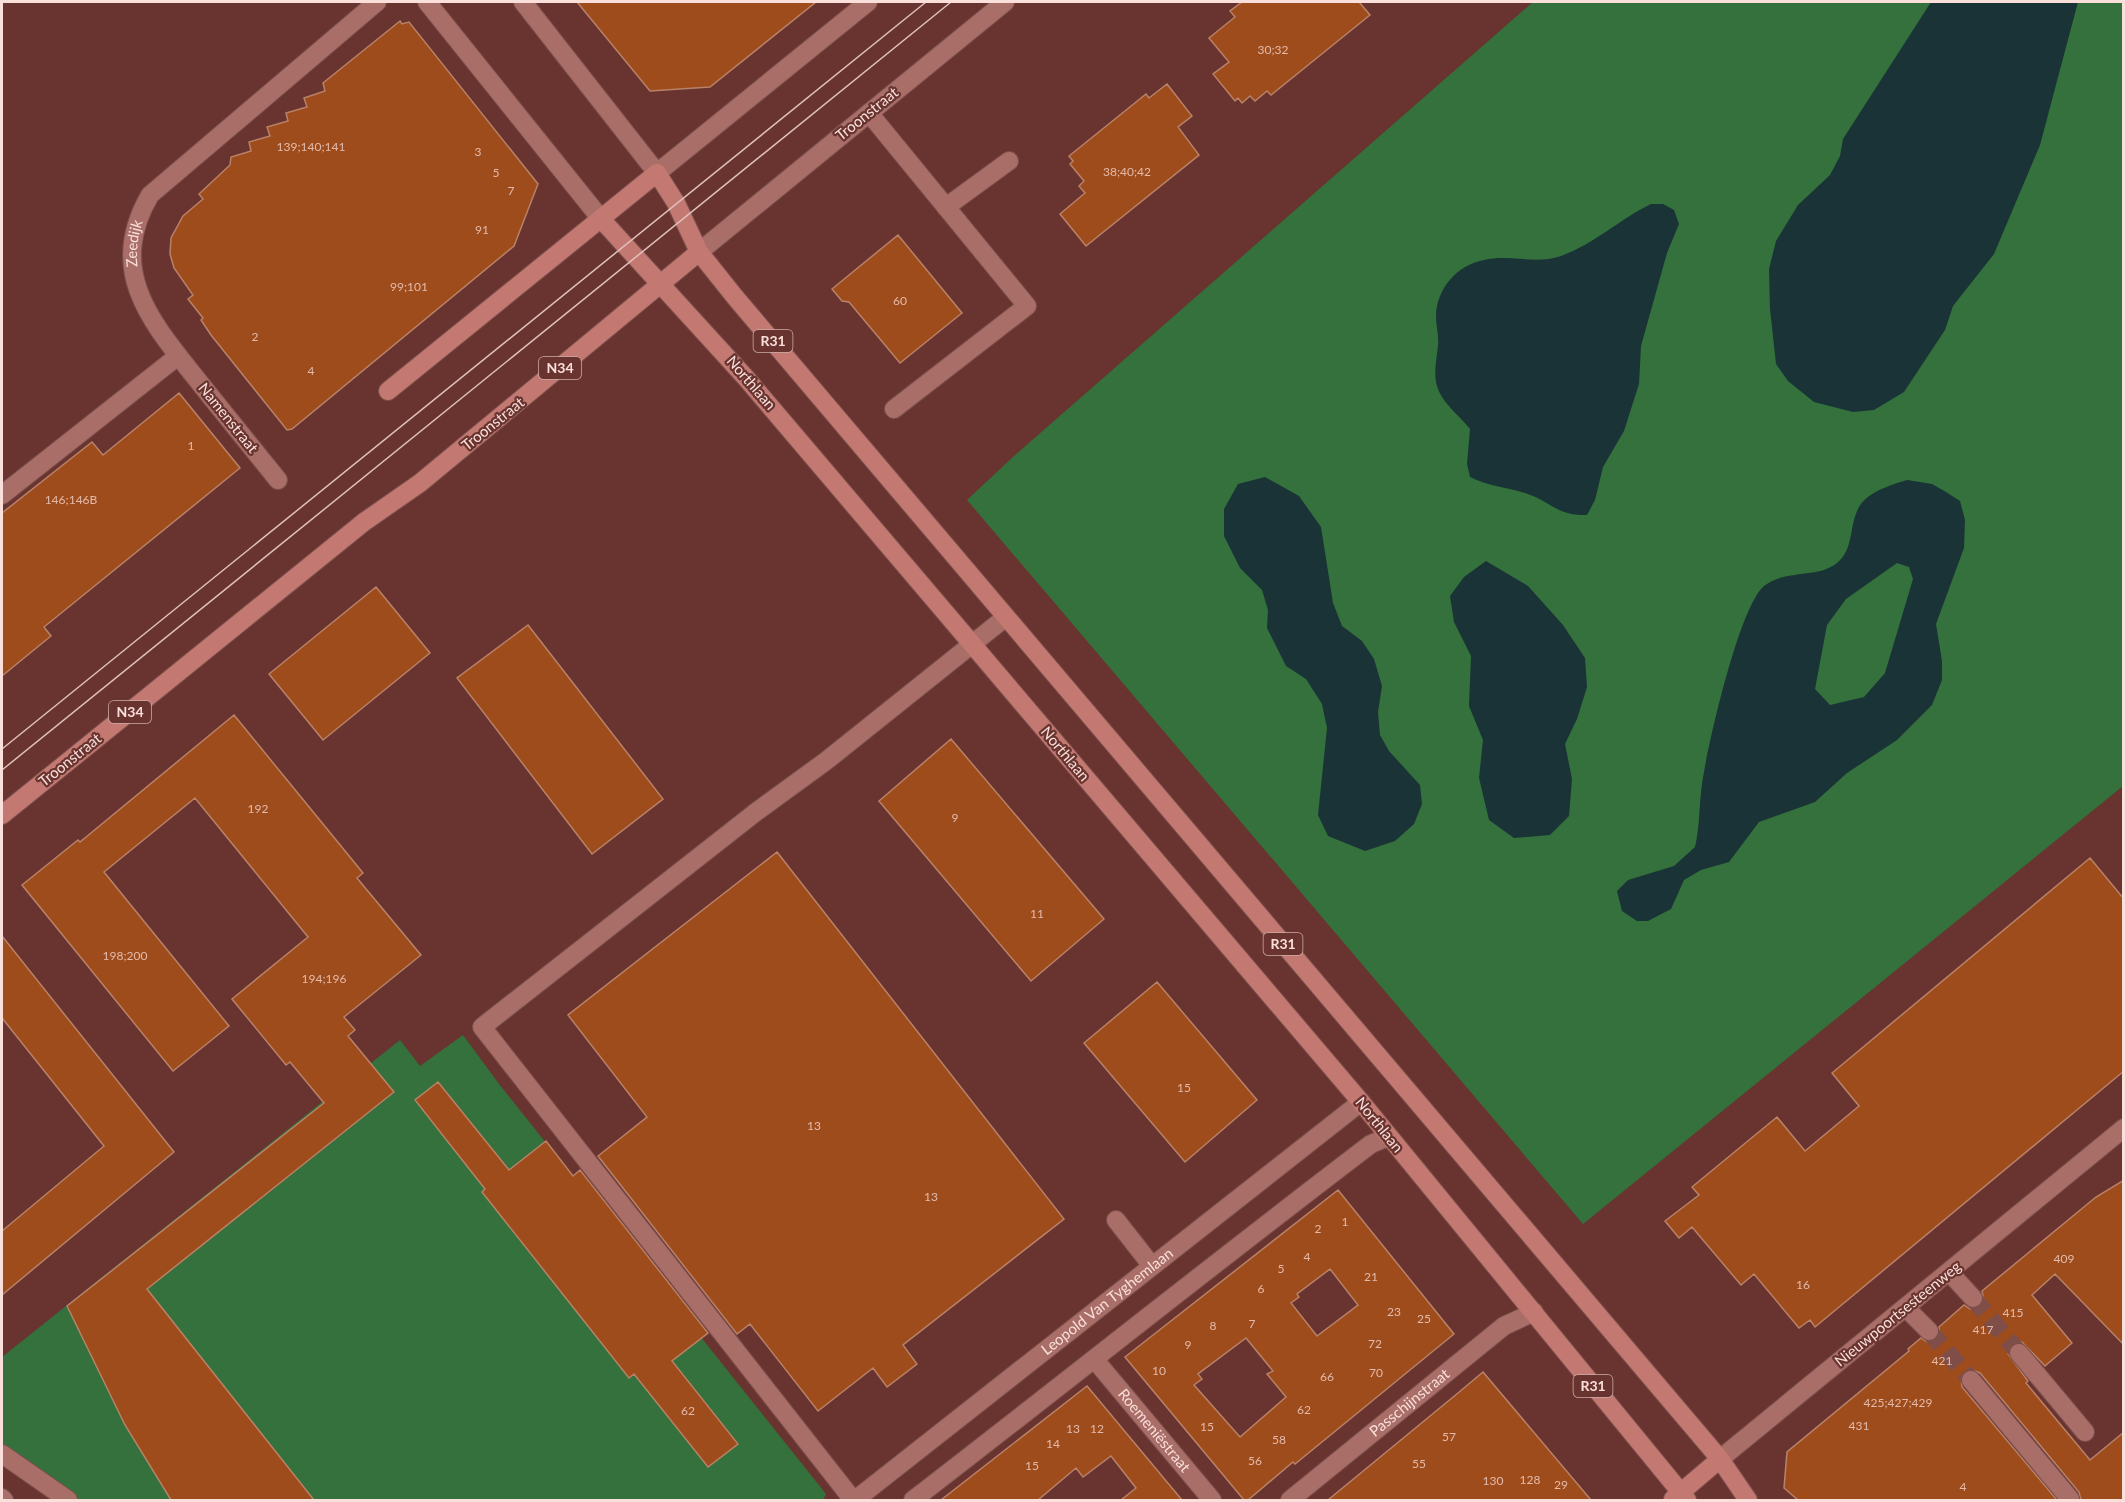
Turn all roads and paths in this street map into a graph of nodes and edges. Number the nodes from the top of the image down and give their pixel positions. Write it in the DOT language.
graph roads {
  1 [pos="376,2"];
  2 [pos="427,2"];
  3 [pos="440,2"];
  4 [pos="523,2"];
  5 [pos="868,2"];
  6 [pos="1005,2"];
  7 [pos="443,21"];
  8 [pos="869,112"];
  9 [pos="1009,161"];
  10 [pos="657,173"];
  11 [pos="946,207"];
  12 [pos="601,219"];
  13 [pos="699,252"];
  14 [pos="662,284"];
  15 [pos="178,356"];
  16 [pos="388,391"];
  17 [pos="894,409"];
  18 [pos="278,480"];
  19 [pos="2,495"];
  20 [pos="1006,616"];
  21 [pos="973,646"];
  22 [pos="2,815"];
  23 [pos="1361,1102"];
  24 [pos="2124,1128"];
  25 [pos="1388,1137"];
  26 [pos="1116,1220"];
  27 [pos="1152,1266"];
  28 [pos="1949,1272"];
  29 [pos="1973,1298"];
  30 [pos="1906,1308"];
  31 [pos="1534,1312"];
  32 [pos="1929,1331"];
  33 [pos="2019,1353"];
  34 [pos="1095,1360"];
  35 [pos="1971,1380"];
  36 [pos="2085,1432"];
  37 [pos="2,1454"];
  38 [pos="1720,1459"];
  39 [pos="1680,1498"];
  40 [pos="2070,1499"];
  41 [pos="68,1500"];
  42 [pos="854,1500"];
  43 [pos="913,1500"];
  44 [pos="1212,1500"];
  45 [pos="1290,1500"];
  46 [pos="1748,1500"];
  1 -- 15 [label="street, Zeedijk"];
  2 -- 7 [label="street, Northlaan"];
  3 -- 7 [label="street, Northlaan"];
  4 -- 10 [label="street"];
  5 -- 10 [label="street"];
  6 -- 8 [label="street, Troonstraat"];
  7 -- 12 [label="street, Northlaan"];
  8 -- 11 [label="street"];
  8 -- 13 [label="street, Troonstraat"];
  9 -- 11 [label="street"];
  10 -- 12 [label="main road"];
  10 -- 13 [label="main road, R31"];
  11 -- 17 [label="street"];
  12 -- 14 [label="main road, Northlaan / R31"];
  12 -- 16 [label="main road"];
  13 -- 14 [label="main road, Troonstraat / N34"];
  13 -- 20 [label="main road, R31"];
  14 -- 21 [label="main road, Northlaan / R31"];
  14 -- 22 [label="main road, Troonstraat / N34"];
  15 -- 18 [label="street, Namenstraat"];
  15 -- 19 [label="street"];
  20 -- 21 [label="street"];
  20 -- 38 [label="main road, R31"];
  21 -- 23 [label="main road, Northlaan / R31"];
  21 -- 42 [label="street"];
  23 -- 25 [label="main road, Northlaan / R31"];
  23 -- 27 [label="street, Leopold Van Tyghemlaan"];
  24 -- 28 [label="street, Nieuwpoortsesteenweg"];
  25 -- 31 [label="main road, Northlaan / R31"];
  25 -- 34 [label="street"];
  26 -- 27 [label="street"];
  27 -- 42 [label="street, Leopold Van Tyghemlaan"];
  28 -- 29 [label="street"];
  28 -- 30 [label="street, Nieuwpoortsesteenweg"];
  30 -- 32 [label="street"];
  30 -- 38 [label="street, Nieuwpoortsesteenweg"];
  31 -- 39 [label="main road, Northlaan / R31"];
  31 -- 45 [label="street, Passchijnstraat"];
  33 -- 36 [label="street"];
  34 -- 43 [label="street"];
  34 -- 44 [label="street, Roemeniëstraat"];
  35 -- 40 [label="street"];
  37 -- 41 [label="street"];
  38 -- 39 [label="main road, Nieuwpoortsesteenweg"];
  38 -- 46 [label="main road, R31"];
}
